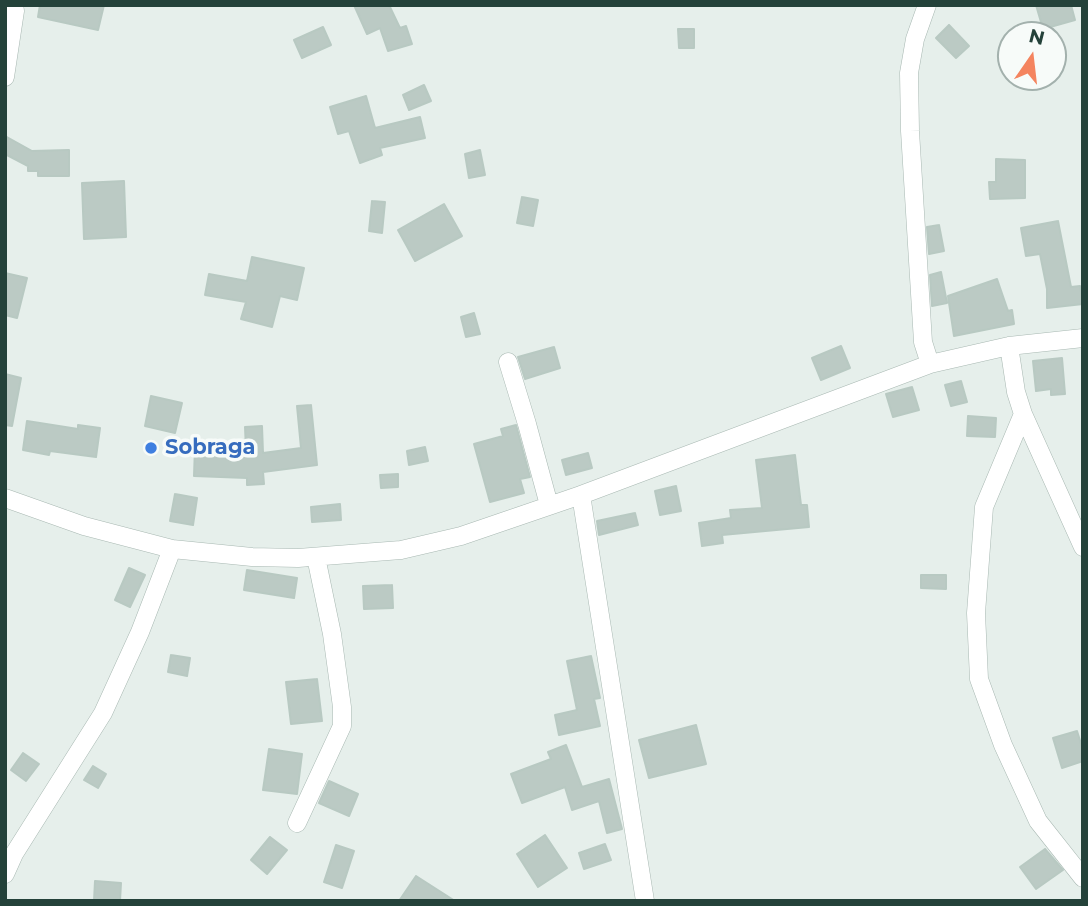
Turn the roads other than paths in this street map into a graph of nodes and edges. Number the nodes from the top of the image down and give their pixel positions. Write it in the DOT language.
graph roads {
  1 [pos="14,5"];
  2 [pos="927,5"];
  3 [pos="5,78"];
  4 [pos="1083,338"];
  5 [pos="1009,346"];
  6 [pos="508,362"];
  7 [pos="930,364"];
  8 [pos="1023,414"];
  9 [pos="581,495"];
  10 [pos="5,498"];
  11 [pos="549,505"];
  12 [pos="1083,547"];
  13 [pos="172,548"];
  14 [pos="316,557"];
  15 [pos="297,823"];
  16 [pos="5,874"];
  17 [pos="1083,878"];
  18 [pos="645,901"];
  1 -- 3 [label="street"];
  2 -- 7 [label="street"];
  4 -- 5 [label="street"];
  5 -- 7 [label="street"];
  5 -- 8 [label="street"];
  6 -- 11 [label="street"];
  7 -- 9 [label="street"];
  8 -- 12 [label="street"];
  8 -- 17 [label="street"];
  9 -- 11 [label="street"];
  9 -- 18 [label="street"];
  10 -- 13 [label="street"];
  11 -- 14 [label="street"];
  13 -- 14 [label="street"];
  13 -- 16 [label="street"];
  14 -- 15 [label="street"];
}
